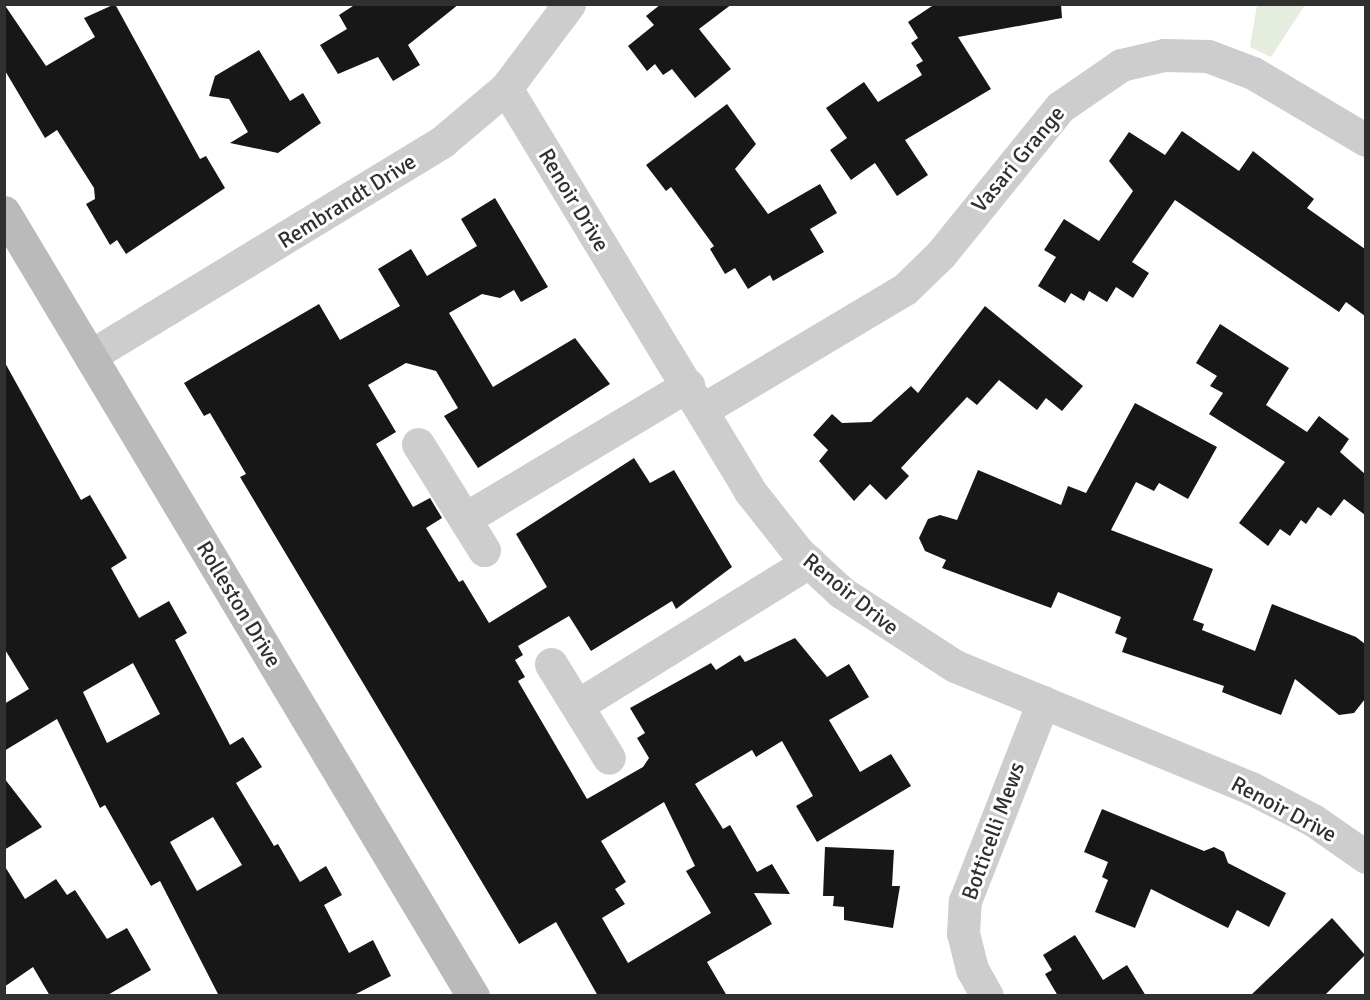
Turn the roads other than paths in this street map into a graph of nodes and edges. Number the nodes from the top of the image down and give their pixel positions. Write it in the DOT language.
graph roads {
  1 [pos="569,4"];
  2 [pos="506,88"];
  3 [pos="1365,140"];
  4 [pos="4,212"];
  5 [pos="90,356"];
  6 [pos="695,398"];
  7 [pos="418,444"];
  8 [pos="466,518"];
  9 [pos="484,549"];
  10 [pos="809,562"];
  11 [pos="551,663"];
  12 [pos="1043,702"];
  13 [pos="578,705"];
  14 [pos="609,758"];
  15 [pos="1365,857"];
  16 [pos="473,996"];
  17 [pos="987,996"];
  1 -- 2 [label="street, Rembrandt Drive"];
  2 -- 5 [label="street, Rembrandt Drive"];
  2 -- 6 [label="street, Renoir Drive"];
  3 -- 6 [label="street, Vasari Grange"];
  4 -- 5 [label="main road, Rolleston Drive"];
  5 -- 16 [label="main road, Rolleston Drive"];
  6 -- 8 [label="street, Vasari Grange"];
  6 -- 10 [label="street, Renoir Drive"];
  7 -- 8 [label="street"];
  8 -- 9 [label="street"];
  10 -- 12 [label="street, Renoir Drive"];
  10 -- 13 [label="street"];
  11 -- 13 [label="street"];
  12 -- 15 [label="street, Renoir Drive"];
  12 -- 17 [label="street, Botticelli Mews"];
  13 -- 14 [label="street"];
}
